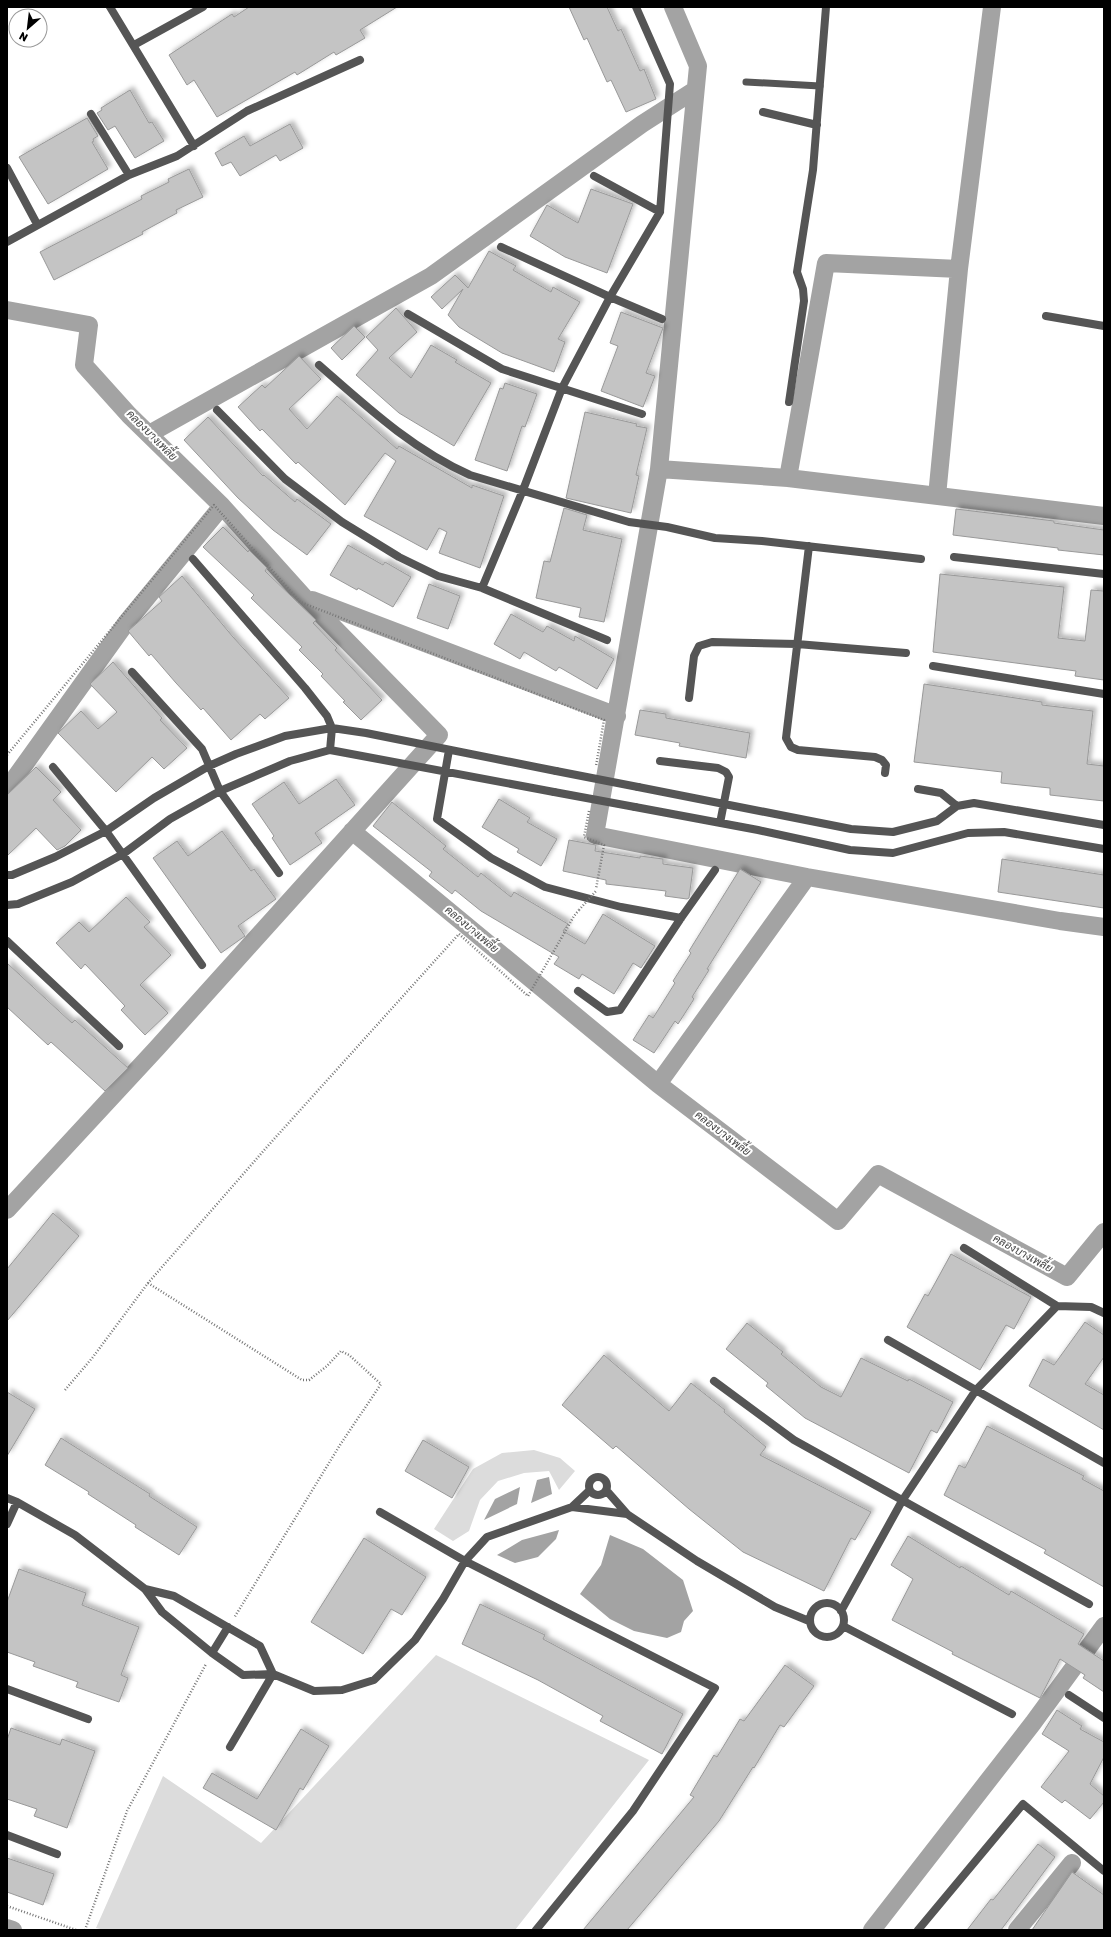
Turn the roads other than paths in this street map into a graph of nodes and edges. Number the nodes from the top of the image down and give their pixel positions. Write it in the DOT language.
graph roads {
  1 [pos="110,7"];
  2 [pos="203,7"];
  3 [pos="636,7"];
  4 [pos="826,7"];
  5 [pos="134,45"];
  6 [pos="360,60"];
  7 [pos="746,82"];
  8 [pos="820,86"];
  9 [pos="763,112"];
  10 [pos="90,114"];
  11 [pos="817,125"];
  12 [pos="194,146"];
  13 [pos="7,168"];
  14 [pos="128,175"];
  15 [pos="594,176"];
  16 [pos="660,212"];
  17 [pos="37,224"];
  18 [pos="7,242"];
  19 [pos="501,247"];
  20 [pos="610,297"];
  21 [pos="408,314"];
  22 [pos="1046,316"];
  23 [pos="662,319"];
  24 [pos="1104,326"];
  25 [pos="319,365"];
  26 [pos="562,388"];
  27 [pos="789,402"];
  28 [pos="217,410"];
  29 [pos="642,414"];
  30 [pos="524,490"];
  31 [pos="809,546"];
  32 [pos="954,557"];
  33 [pos="192,559"];
  34 [pos="921,559"];
  35 [pos="1104,574"];
  36 [pos="482,588"];
  37 [pos="607,640"];
  38 [pos="797,644"];
  39 [pos="906,653"];
  40 [pos="933,666"];
  41 [pos="132,672"];
  42 [pos="1104,694"];
  43 [pos="688,698"];
  44 [pos="332,728"];
  45 [pos="330,750"];
  46 [pos="449,750"];
  47 [pos="660,761"];
  48 [pos="209,766"];
  49 [pos="53,767"];
  50 [pos="446,771"];
  51 [pos="885,773"];
  52 [pos="918,789"];
  53 [pos="220,791"];
  54 [pos="724,804"];
  55 [pos="957,806"];
  56 [pos="720,822"];
  57 [pos="1104,825"];
  58 [pos="106,831"];
  59 [pos="1104,849"];
  60 [pos="123,854"];
  61 [pos="715,870"];
  62 [pos="278,873"];
  63 [pos="7,875"];
  64 [pos="7,905"];
  65 [pos="681,918"];
  66 [pos="7,941"];
  67 [pos="202,965"];
  68 [pos="578,991"];
  69 [pos="119,1046"];
  70 [pos="964,1248"];
  71 [pos="1057,1306"];
  72 [pos="1104,1313"];
  73 [pos="888,1340"];
  74 [pos="714,1381"];
  75 [pos="976,1390"];
  76 [pos="1104,1463"];
  77 [pos="590,1490"];
  78 [pos="606,1490"];
  79 [pos="7,1498"];
  80 [pos="902,1501"];
  81 [pos="17,1502"];
  82 [pos="572,1506"];
  83 [pos="380,1512"];
  84 [pos="627,1514"];
  85 [pos="7,1524"];
  86 [pos="465,1561"];
  87 [pos="145,1589"];
  88 [pos="1088,1604"];
  89 [pos="841,1611"];
  90 [pos="809,1621"];
  91 [pos="843,1626"];
  92 [pos="228,1627"];
  93 [pos="212,1653"];
  94 [pos="273,1674"];
  95 [pos="7,1689"];
  96 [pos="1069,1695"];
  97 [pos="1012,1714"];
  98 [pos="1104,1718"];
  99 [pos="88,1719"];
  100 [pos="230,1747"];
  101 [pos="7,1835"];
  102 [pos="57,1854"];
  103 [pos="1104,1871"];
  104 [pos="536,1930"];
  105 [pos="918,1930"];
  1 -- 5 [label="street"];
  2 -- 5 [label="street"];
  3 -- 16 [label="street"];
  4 -- 8 [label="street"];
  5 -- 12 [label="street"];
  6 -- 12 [label="street"];
  7 -- 8 [label="lane"];
  8 -- 11 [label="street"];
  9 -- 11 [label="street"];
  10 -- 14 [label="street"];
  11 -- 27 [label="street"];
  12 -- 14 [label="street"];
  13 -- 17 [label="street"];
  14 -- 17 [label="street"];
  15 -- 16 [label="street"];
  16 -- 20 [label="street"];
  17 -- 18 [label="street"];
  19 -- 20 [label="street"];
  20 -- 23 [label="street"];
  20 -- 26 [label="street"];
  21 -- 26 [label="street"];
  22 -- 24 [label="street"];
  25 -- 30 [label="street"];
  26 -- 29 [label="street"];
  26 -- 30 [label="street"];
  28 -- 36 [label="street"];
  30 -- 31 [label="street"];
  30 -- 36 [label="street"];
  31 -- 34 [label="street"];
  31 -- 38 [label="street"];
  32 -- 35 [label="street"];
  33 -- 44 [label="street"];
  36 -- 37 [label="street"];
  38 -- 39 [label="street"];
  38 -- 43 [label="street"];
  38 -- 51 [label="street"];
  40 -- 42 [label="street"];
  41 -- 48 [label="street"];
  44 -- 45 [label="street"];
  44 -- 46 [label="street"];
  44 -- 48 [label="street"];
  45 -- 50 [label="street"];
  45 -- 53 [label="street"];
  46 -- 50 [label="street"];
  46 -- 54 [label="street, bridge"];
  47 -- 54 [label="street"];
  48 -- 53 [label="street"];
  48 -- 58 [label="street"];
  49 -- 58 [label="street"];
  50 -- 56 [label="street, bridge"];
  50 -- 65 [label="street"];
  52 -- 55 [label="street"];
  53 -- 60 [label="street"];
  53 -- 62 [label="street"];
  54 -- 55 [label="street"];
  54 -- 56 [label="street"];
  55 -- 57 [label="street"];
  56 -- 59 [label="street"];
  58 -- 60 [label="street"];
  58 -- 63 [label="street"];
  60 -- 64 [label="street"];
  60 -- 67 [label="street"];
  61 -- 65 [label="street"];
  65 -- 68 [label="street"];
  66 -- 69 [label="street"];
  70 -- 71 [label="street"];
  71 -- 72 [label="street"];
  71 -- 75 [label="street"];
  73 -- 75 [label="street"];
  74 -- 80 [label="street"];
  75 -- 76 [label="street"];
  75 -- 80 [label="street"];
  77 -- 78 [label="street"];
  77 -- 78 [label="street"];
  77 -- 82 [label="street"];
  78 -- 84 [label="street"];
  79 -- 81 [label="street"];
  80 -- 88 [label="street"];
  80 -- 89 [label="street"];
  81 -- 85 [label="street"];
  81 -- 87 [label="street"];
  82 -- 84 [label="street"];
  82 -- 86 [label="street"];
  83 -- 86 [label="street"];
  84 -- 90 [label="street"];
  86 -- 94 [label="street"];
  86 -- 104 [label="street"];
  87 -- 92 [label="street"];
  87 -- 93 [label="street"];
  89 -- 90 [label="street"];
  89 -- 91 [label="street"];
  90 -- 91 [label="street"];
  91 -- 97 [label="street"];
  92 -- 93 [label="street"];
  92 -- 94 [label="street"];
  93 -- 94 [label="street"];
  94 -- 100 [label="street"];
  95 -- 99 [label="street"];
  96 -- 98 [label="street"];
  101 -- 102 [label="street"];
  103 -- 105 [label="street"];
}
